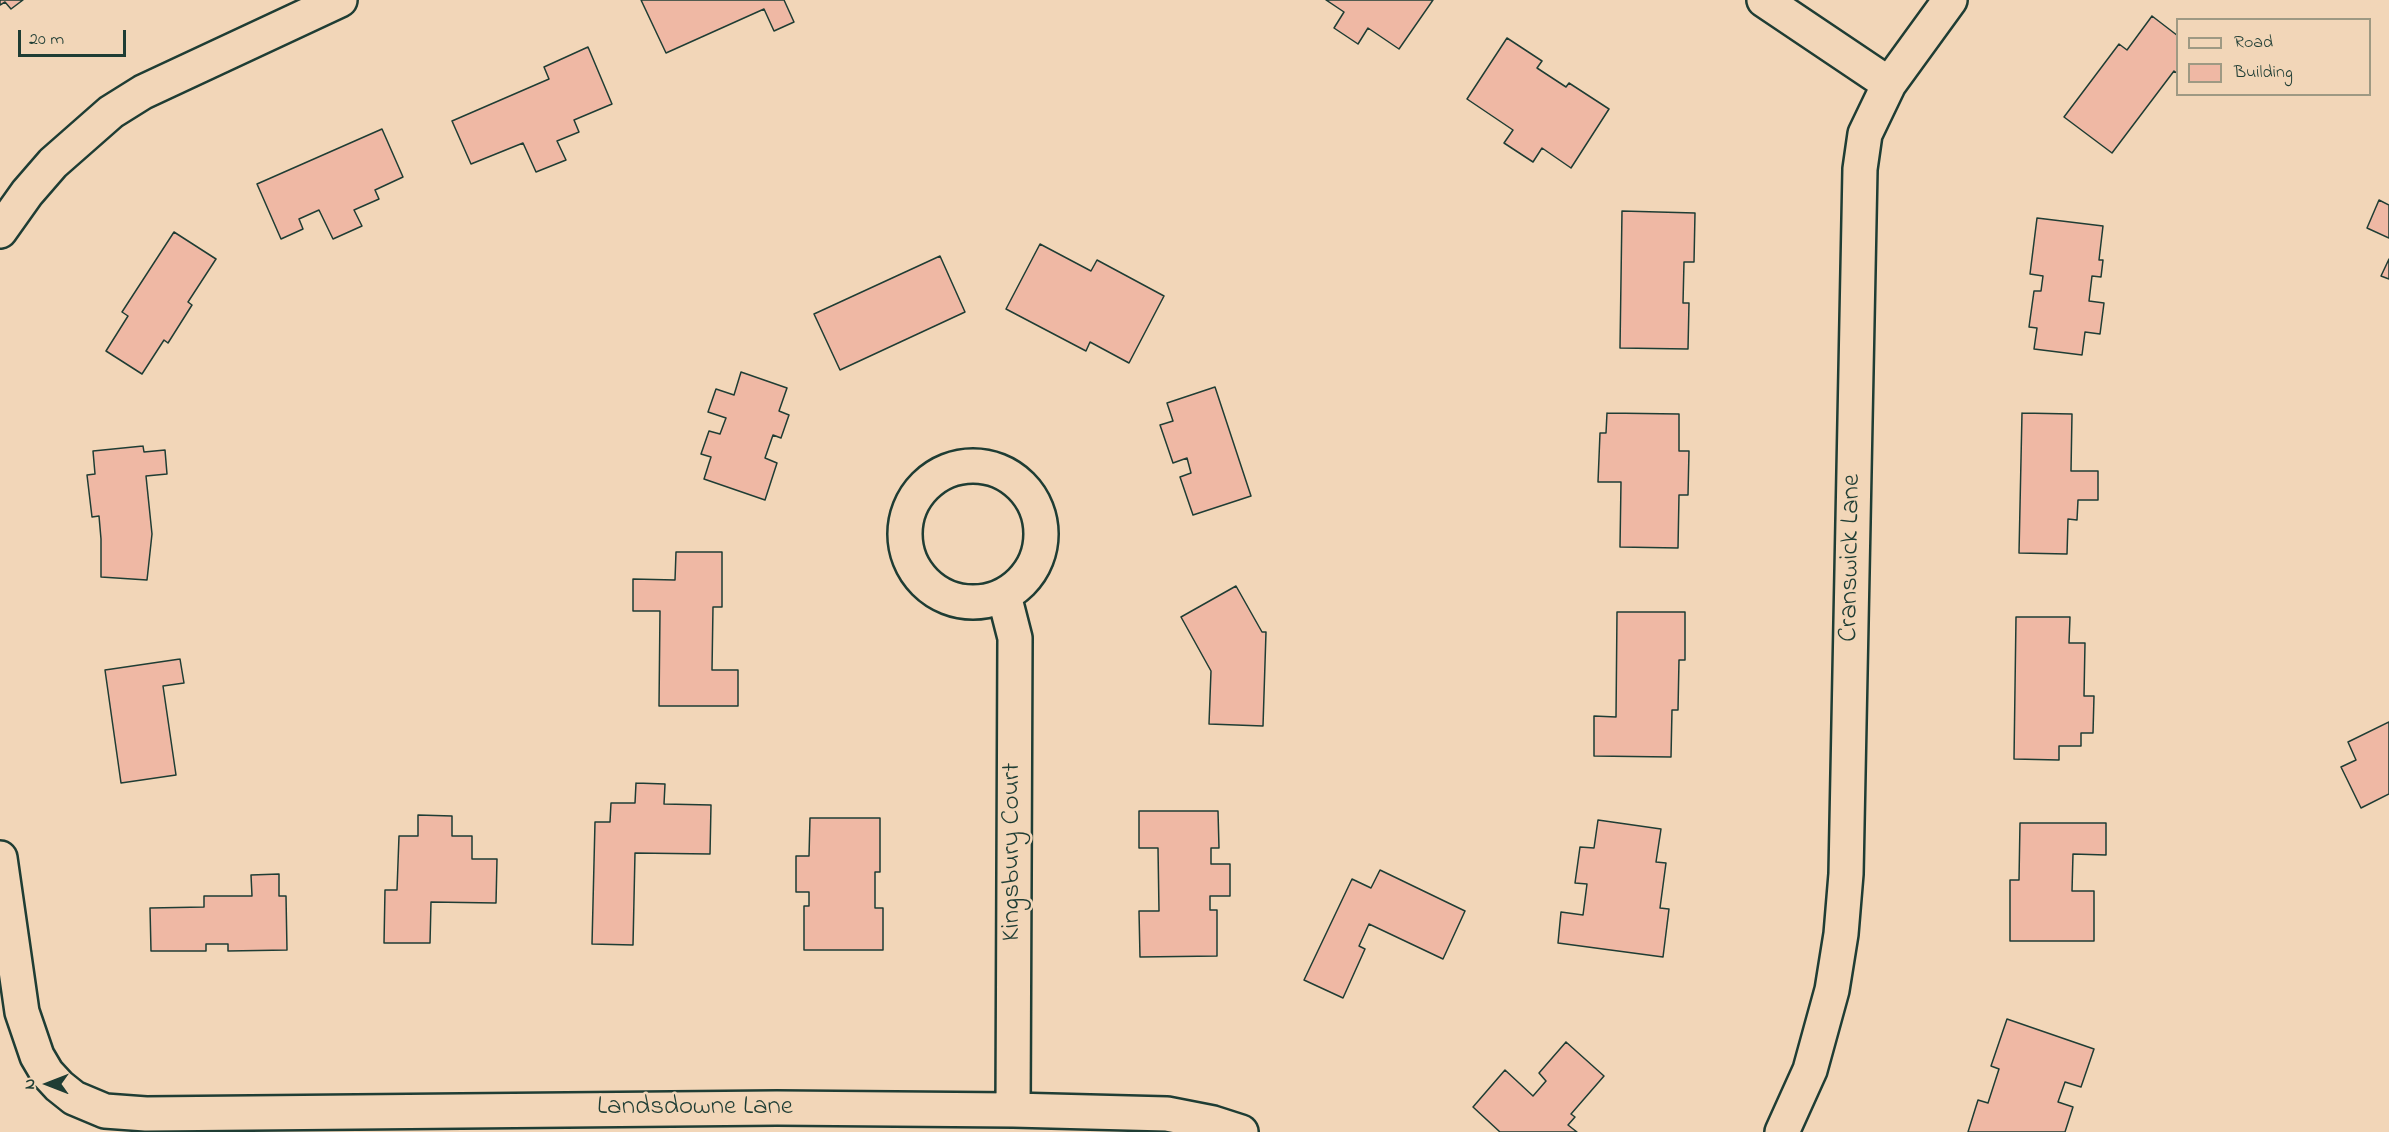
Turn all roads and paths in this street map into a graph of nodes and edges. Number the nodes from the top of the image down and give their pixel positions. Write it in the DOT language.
graph roads {
  1 [pos="340,0"];
  2 [pos="1764,0"];
  3 [pos="1950,0"];
  4 [pos="1889,84"];
  5 [pos="0,231"];
  6 [pos="1004,595"];
  7 [pos="0,858"];
  8 [pos="11,1017"];
  9 [pos="1013,1110"];
  10 [pos="144,1123"];
  11 [pos="1241,1132"];
  12 [pos="1782,1132"];
  1 -- 5 [label="street"];
  2 -- 4 [label="street"];
  3 -- 4 [label="street, Cranswick Lane"];
  4 -- 12 [label="street, Cranswick Lane"];
  6 -- 6 [label="street"];
  6 -- 9 [label="street, Kingsbury Court"];
  7 -- 8 [label="street, Landsdowne Lane"];
  8 -- 10 [label="street, Landsdowne Lane"];
  9 -- 10 [label="street, Landsdowne Lane"];
  9 -- 11 [label="street, Landsdowne Lane"];
}
